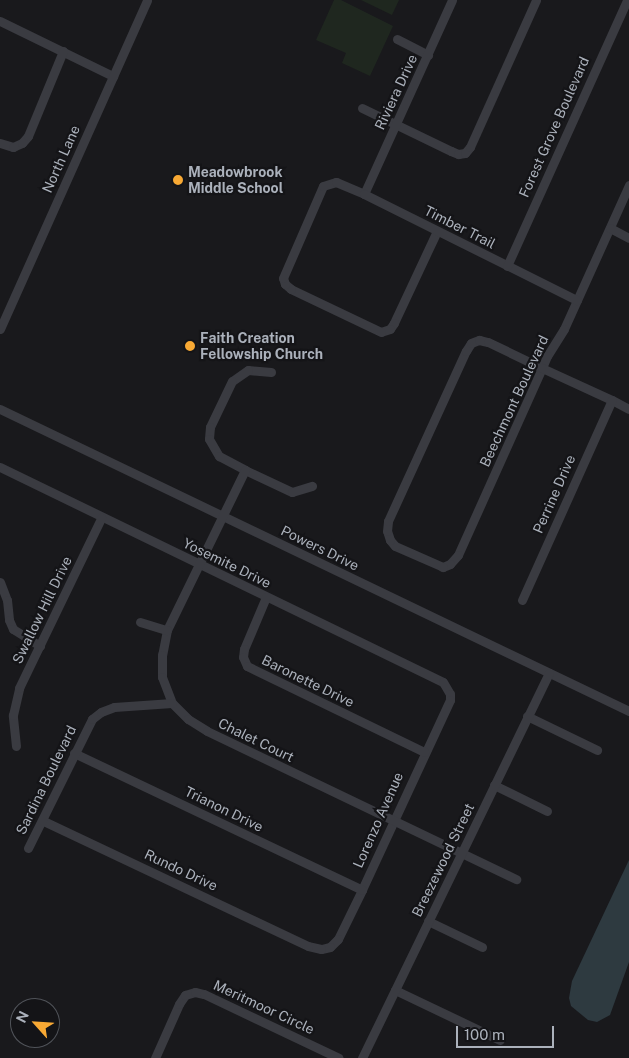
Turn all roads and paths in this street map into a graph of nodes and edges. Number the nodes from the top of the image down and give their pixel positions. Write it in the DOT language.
graph roads {
  1 [pos="147,0"];
  2 [pos="452,0"];
  3 [pos="536,0"];
  4 [pos="627,0"];
  5 [pos="0,21"];
  6 [pos="397,39"];
  7 [pos="63,50"];
  8 [pos="428,55"];
  9 [pos="113,76"];
  10 [pos="362,108"];
  11 [pos="396,125"];
  12 [pos="0,143"];
  13 [pos="629,185"];
  14 [pos="364,194"];
  15 [pos="610,228"];
  16 [pos="437,231"];
  17 [pos="629,238"];
  18 [pos="507,266"];
  19 [pos="577,300"];
  20 [pos="0,329"];
  21 [pos="542,368"];
  22 [pos="272,372"];
  23 [pos="612,400"];
  24 [pos="0,409"];
  25 [pos="629,409"];
  26 [pos="0,467"];
  27 [pos="245,470"];
  28 [pos="312,486"];
  29 [pos="222,516"];
  30 [pos="101,518"];
  31 [pos="198,564"];
  32 [pos="0,582"];
  33 [pos="266,597"];
  34 [pos="522,600"];
  35 [pos="140,622"];
  36 [pos="167,630"];
  37 [pos="40,646"];
  38 [pos="548,673"];
  39 [pos="443,682"];
  40 [pos="172,703"];
  41 [pos="629,711"];
  42 [pos="528,716"];
  43 [pos="16,746"];
  44 [pos="597,750"];
  45 [pos="424,752"];
  46 [pos="74,753"];
  47 [pos="494,785"];
  48 [pos="547,811"];
  49 [pos="42,820"];
  50 [pos="393,821"];
  51 [pos="28,848"];
  52 [pos="461,854"];
  53 [pos="516,879"];
  54 [pos="362,890"];
  55 [pos="428,921"];
  56 [pos="308,946"];
  57 [pos="482,947"];
  58 [pos="395,990"];
  59 [pos="500,1040"];
  60 [pos="155,1058"];
  61 [pos="339,1058"];
  62 [pos="362,1058"];
  1 -- 9 [label="street, North Lane"];
  2 -- 8 [label="street, Riviera Drive"];
  3 -- 11 [label="street"];
  4 -- 18 [label="street, Forest Grove Boulevard"];
  5 -- 7 [label="street"];
  6 -- 8 [label="street"];
  7 -- 9 [label="street"];
  7 -- 12 [label="street"];
  8 -- 11 [label="street, Riviera Drive"];
  9 -- 20 [label="street, North Lane"];
  10 -- 11 [label="street"];
  11 -- 14 [label="street, Riviera Drive"];
  13 -- 15 [label="street, Beechmont Boulevard"];
  14 -- 16 [label="street, Timber Trail"];
  14 -- 16 [label="street, Timber Trail"];
  15 -- 17 [label="street"];
  15 -- 19 [label="street, Beechmont Boulevard"];
  16 -- 18 [label="street, Timber Trail"];
  18 -- 19 [label="street, Timber Trail"];
  19 -- 21 [label="street, Beechmont Boulevard"];
  21 -- 21 [label="street, Beechmont Boulevard"];
  21 -- 23 [label="street"];
  22 -- 27 [label="street"];
  23 -- 25 [label="street"];
  23 -- 34 [label="street, Perrine Drive"];
  24 -- 29 [label="street, Powers Drive"];
  26 -- 30 [label="street, Yosemite Drive"];
  27 -- 28 [label="street"];
  27 -- 29 [label="street, Chalet Court"];
  29 -- 31 [label="street, Chalet Court"];
  29 -- 38 [label="street, Powers Drive"];
  30 -- 31 [label="street, Yosemite Drive"];
  30 -- 37 [label="street, Swallow Hill Drive"];
  31 -- 33 [label="street, Yosemite Drive"];
  31 -- 36 [label="street, Chalet Court"];
  32 -- 37 [label="street"];
  33 -- 39 [label="street, Yosemite Drive"];
  33 -- 45 [label="street, Baronette Drive"];
  35 -- 36 [label="street"];
  36 -- 40 [label="street, Chalet Court"];
  37 -- 43 [label="street, Swallow Hill Drive"];
  38 -- 41 [label="street, Powers Drive"];
  38 -- 42 [label="street, Breezewood Street"];
  39 -- 45 [label="street, Lorenzo Avenue"];
  40 -- 46 [label="street, Sardina Boulevard"];
  40 -- 50 [label="street, Chalet Court"];
  42 -- 44 [label="street"];
  42 -- 47 [label="street, Breezewood Street"];
  45 -- 50 [label="street, Lorenzo Avenue"];
  46 -- 49 [label="street, Sardina Boulevard"];
  46 -- 54 [label="street, Trianon Drive"];
  47 -- 48 [label="street"];
  47 -- 52 [label="street, Breezewood Street"];
  49 -- 51 [label="street, Sardina Boulevard"];
  49 -- 56 [label="street, Rundo Drive"];
  50 -- 52 [label="street, Chalet Court"];
  50 -- 54 [label="street, Lorenzo Avenue"];
  52 -- 53 [label="street, Chalet Court"];
  52 -- 55 [label="street, Breezewood Street"];
  54 -- 56 [label="street, Lorenzo Avenue"];
  55 -- 57 [label="street"];
  55 -- 58 [label="street, Breezewood Street"];
  58 -- 59 [label="street"];
  58 -- 62 [label="street, Breezewood Street"];
  60 -- 61 [label="street, Meritmoor Circle"];
}
